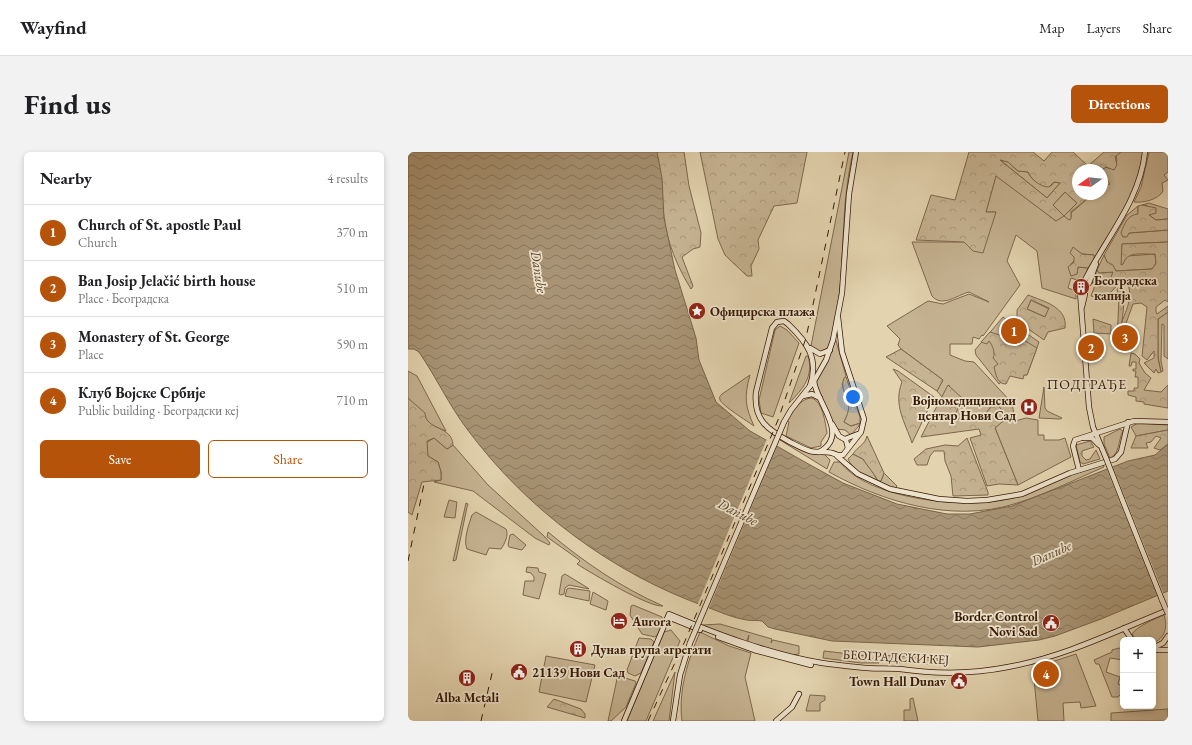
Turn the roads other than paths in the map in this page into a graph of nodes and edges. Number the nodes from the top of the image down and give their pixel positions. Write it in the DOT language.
graph roads {
  1 [pos="856,152"];
  2 [pos="1145,152"];
  3 [pos="1098,256"];
  4 [pos="1084,282"];
  5 [pos="1089,284"];
  6 [pos="1080,292"];
  7 [pos="1085,294"];
  8 [pos="1081,311"];
  9 [pos="838,317"];
  10 [pos="808,347"];
  11 [pos="830,350"];
  12 [pos="814,381"];
  13 [pos="810,386"];
  14 [pos="803,396"];
  15 [pos="822,399"];
  16 [pos="1128,422"];
  17 [pos="1168,422"];
  18 [pos="831,423"];
  19 [pos="1109,428"];
  20 [pos="861,432"];
  21 [pos="1096,432"];
  22 [pos="843,438"];
  23 [pos="1082,438"];
  24 [pos="832,439"];
  25 [pos="829,445"];
  26 [pos="1101,446"];
  27 [pos="848,448"];
  28 [pos="818,453"];
  29 [pos="832,453"];
  30 [pos="845,453"];
  31 [pos="837,456"];
  32 [pos="851,468"];
  33 [pos="1079,470"];
  34 [pos="1168,610"];
  35 [pos="1168,614"];
  36 [pos="669,616"];
  37 [pos="1124,628"];
  38 [pos="1168,636"];
  39 [pos="1130,637"];
  40 [pos="1156,647"];
  41 [pos="1156,649"];
  42 [pos="1168,650"];
  43 [pos="811,665"];
  44 [pos="799,694"];
  45 [pos="675,704"];
  46 [pos="624,721"];
  47 [pos="673,721"];
  48 [pos="677,721"];
  49 [pos="776,721"];
  1 -- 9 [label="main road"];
  2 -- 3 [label="main road"];
  3 -- 4 [label="main road"];
  3 -- 5 [label="main road"];
  6 -- 8 [label="main road"];
  7 -- 8 [label="main road"];
  8 -- 21 [label="main road"];
  9 -- 11 [label="main road"];
  9 -- 20 [label="main road"];
  10 -- 11 [label="main road"];
  10 -- 13 [label="main road"];
  10 -- 28 [label="main road"];
  11 -- 12 [label="main road"];
  12 -- 13 [label="main road"];
  12 -- 15 [label="main road"];
  13 -- 14 [label="main road"];
  14 -- 15 [label="main road"];
  14 -- 45 [label="main road, bridge"];
  15 -- 18 [label="main road"];
  16 -- 17 [label="main road"];
  16 -- 19 [label="main road"];
  16 -- 33 [label="main road"];
  18 -- 22 [label="main road"];
  18 -- 24 [label="main road"];
  19 -- 21 [label="main road"];
  19 -- 26 [label="main road"];
  20 -- 22 [label="main road"];
  20 -- 27 [label="main road"];
  21 -- 23 [label="main road"];
  21 -- 26 [label="main road"];
  22 -- 24 [label="main road"];
  22 -- 27 [label="main road"];
  23 -- 26 [label="main road"];
  23 -- 33 [label="main road"];
  24 -- 25 [label="main road"];
  25 -- 28 [label="main road"];
  25 -- 29 [label="main road"];
  26 -- 35 [label="main road, bridge"];
  27 -- 30 [label="main road"];
  28 -- 29 [label="main road"];
  29 -- 31 [label="main road"];
  30 -- 31 [label="main road"];
  30 -- 32 [label="main road"];
  31 -- 32 [label="main road"];
  32 -- 33 [label="main road"];
  34 -- 37 [label="main road, БЕОГРАДСКИ КЕЈ"];
  36 -- 37 [label="main road, БЕОГРАДСКИ КЕЈ"];
  36 -- 43 [label="main road"];
  36 -- 46 [label="main road"];
  37 -- 39 [label="main road"];
  38 -- 40 [label="main road"];
  41 -- 42 [label="main road"];
  44 -- 49 [label="main road"];
  45 -- 47 [label="main road"];
  45 -- 48 [label="main road"];
}
